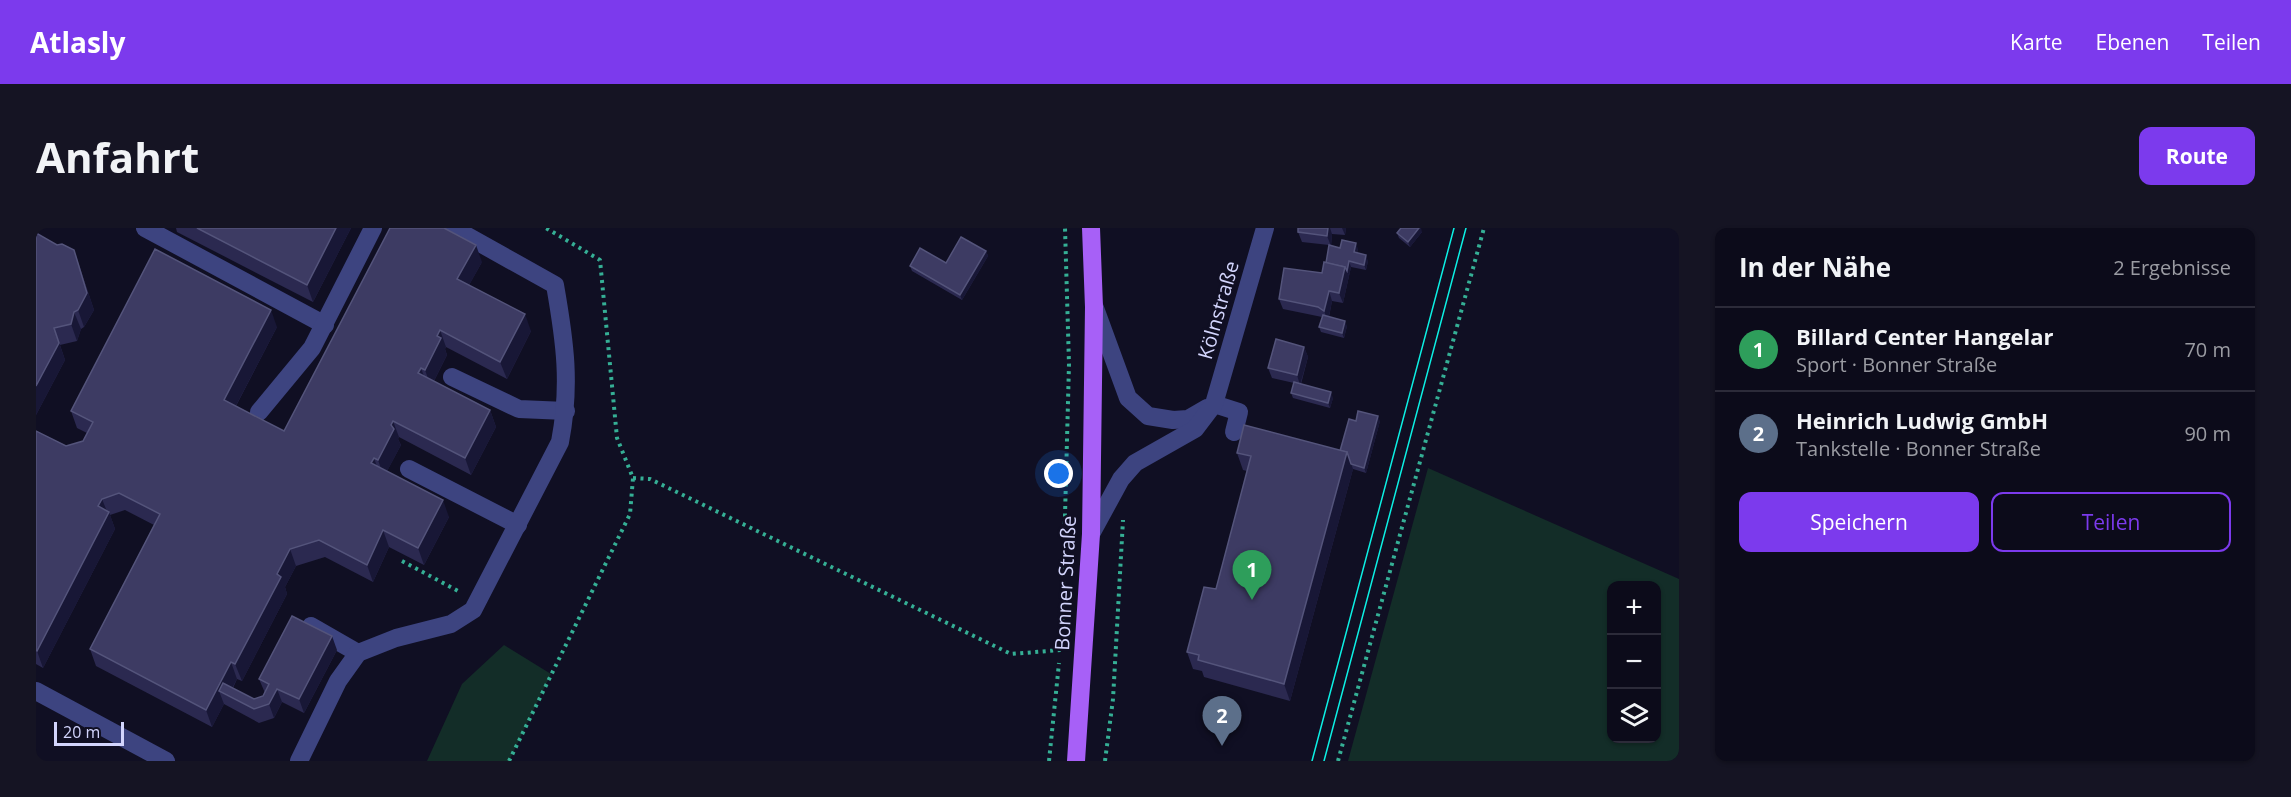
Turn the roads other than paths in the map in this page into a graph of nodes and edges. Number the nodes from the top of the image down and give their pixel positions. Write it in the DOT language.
graph roads {
  1 [pos="145,228"];
  2 [pos="374,228"];
  3 [pos="453,228"];
  4 [pos="1091,228"];
  5 [pos="1265,228"];
  6 [pos="1094,307"];
  7 [pos="325,325"];
  8 [pos="452,377"];
  9 [pos="1214,404"];
  10 [pos="566,411"];
  11 [pos="259,412"];
  12 [pos="1234,432"];
  13 [pos="409,469"];
  14 [pos="518,525"];
  15 [pos="1092,534"];
  16 [pos="292,616"];
  17 [pos="358,653"];
  18 [pos="36,691"];
  19 [pos="166,761"];
  20 [pos="299,761"];
  21 [pos="1076,761"];
  1 -- 7 [label="street"];
  2 -- 7 [label="street"];
  3 -- 10 [label="street"];
  4 -- 6 [label="main road, Bonner Straße"];
  5 -- 9 [label="street, Kölnstraße"];
  6 -- 9 [label="street"];
  6 -- 15 [label="main road, Bonner Straße"];
  7 -- 11 [label="street"];
  8 -- 10 [label="street"];
  9 -- 12 [label="street"];
  9 -- 15 [label="street, Kölnstraße"];
  10 -- 14 [label="street"];
  13 -- 14 [label="street"];
  14 -- 17 [label="street"];
  15 -- 21 [label="main road, Bonner Straße"];
  16 -- 17 [label="street"];
  17 -- 20 [label="street"];
  18 -- 19 [label="street"];
}
